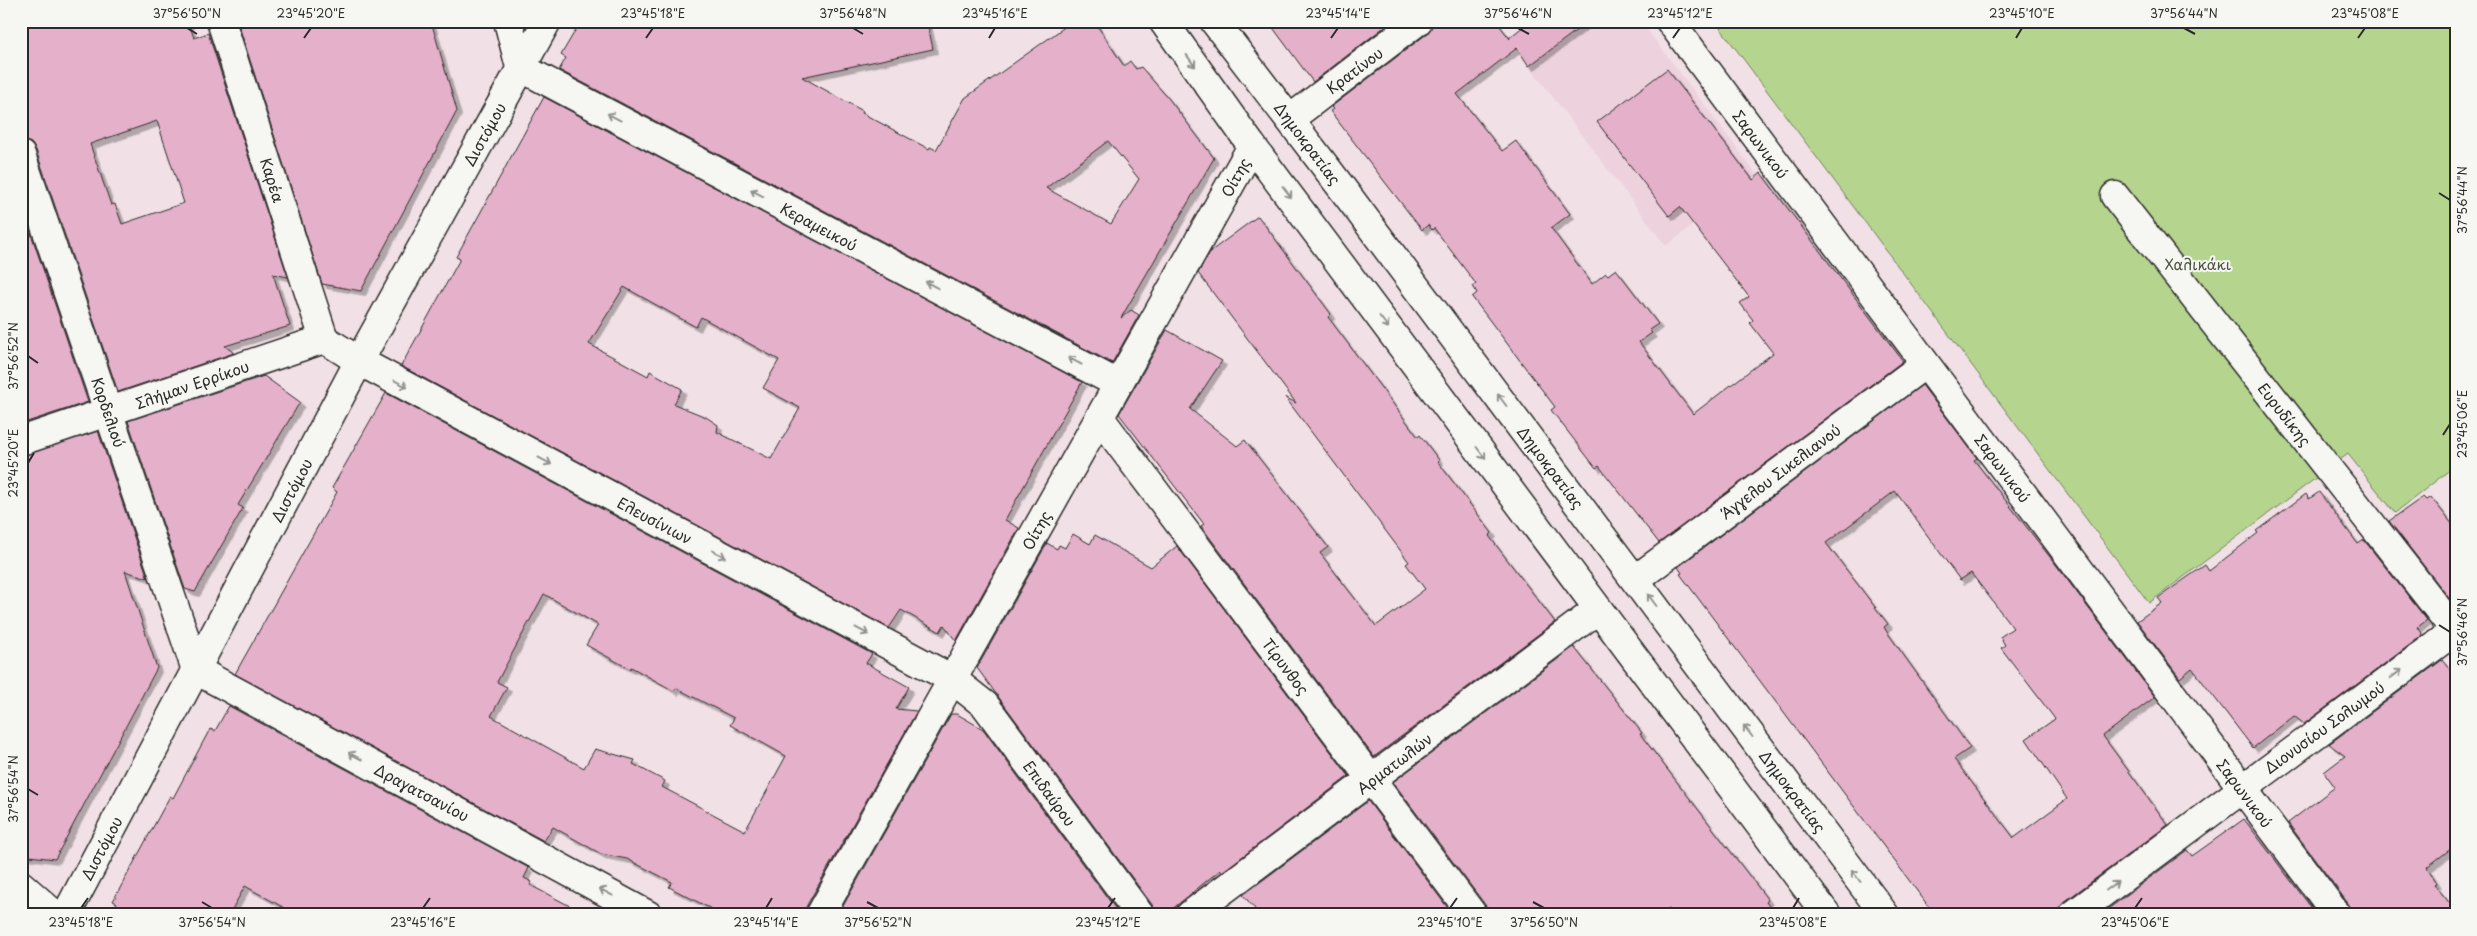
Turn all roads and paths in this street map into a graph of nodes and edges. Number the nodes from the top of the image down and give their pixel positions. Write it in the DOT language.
graph roads {
  1 [pos="222,21"];
  2 [pos="508,21"];
  3 [pos="547,21"];
  4 [pos="1162,21"];
  5 [pos="1214,21"];
  6 [pos="1418,21"];
  7 [pos="1670,21"];
  8 [pos="520,67"];
  9 [pos="1290,119"];
  10 [pos="1252,146"];
  11 [pos="21,155"];
  12 [pos="2115,196"];
  13 [pos="324,339"];
  14 [pos="358,361"];
  15 [pos="1925,364"];
  16 [pos="1118,384"];
  17 [pos="108,412"];
  18 [pos="1100,418"];
  19 [pos="21,442"];
  20 [pos="1636,579"];
  21 [pos="1597,610"];
  22 [pos="2455,631"];
  23 [pos="196,670"];
  24 [pos="952,679"];
  25 [pos="1372,780"];
  26 [pos="2241,788"];
  27 [pos="21,885"];
  28 [pos="55,915"];
  29 [pos="66,915"];
  30 [pos="648,915"];
  31 [pos="820,915"];
  32 [pos="1140,915"];
  33 [pos="1190,915"];
  34 [pos="1473,915"];
  35 [pos="1827,915"];
  36 [pos="1884,915"];
  37 [pos="2072,915"];
  38 [pos="2337,915"];
  1 -- 13 [label="street, Καρέα"];
  2 -- 8 [label="street"];
  3 -- 8 [label="street, Διστόμου"];
  4 -- 10 [label="street, one-way"];
  5 -- 9 [label="street, Δημοκρατίας"];
  6 -- 9 [label="street, Κρατίνου"];
  7 -- 15 [label="street, Σαρωνικού"];
  8 -- 14 [label="street, Διστόμου"];
  16 -- 8 [label="street, Κεραµεικού, one-way"];
  20 -- 9 [label="street, Δημοκρατίας, one-way"];
  10 -- 16 [label="street, Οίτης"];
  10 -- 21 [label="street, one-way"];
  11 -- 17 [label="street, Κορδελιού"];
  12 -- 22 [label="street, Ευρυδίκης"];
  13 -- 14 [label="street"];
  13 -- 17 [label="street, Σλήμαν Ερρίκου"];
  14 -- 23 [label="street, Διστόμου"];
  14 -- 24 [label="street, Ελευσίνιων, one-way"];
  15 -- 20 [label="street, Άγγελου Σικελιανού"];
  15 -- 26 [label="street, Σαρωνικού"];
  16 -- 18 [label="street, Οίτης"];
  17 -- 19 [label="street, Σλήμαν Ερρίκου"];
  17 -- 23 [label="street, Κορδελιού"];
  18 -- 24 [label="street, Οίτης"];
  18 -- 25 [label="street, Τίρυνθος"];
  36 -- 20 [label="street, Δημοκρατίας, one-way"];
  21 -- 25 [label="street, Αρματωλών"];
  21 -- 35 [label="street"];
  26 -- 22 [label="street, Διονυσίου Σολωμού, one-way"];
  23 -- 29 [label="street, Διστόμου"];
  30 -- 23 [label="street, Δραγατσανίου, one-way"];
  24 -- 31 [label="street, Οίτης"];
  24 -- 32 [label="street, Επιδαύρου"];
  25 -- 33 [label="street, Αρματωλών"];
  25 -- 34 [label="street, Τίρυνθος"];
  37 -- 26 [label="street, Διονυσίου Σολωμού, one-way"];
  26 -- 38 [label="street, Σαρωνικού"];
  27 -- 28 [label="street"];
}
